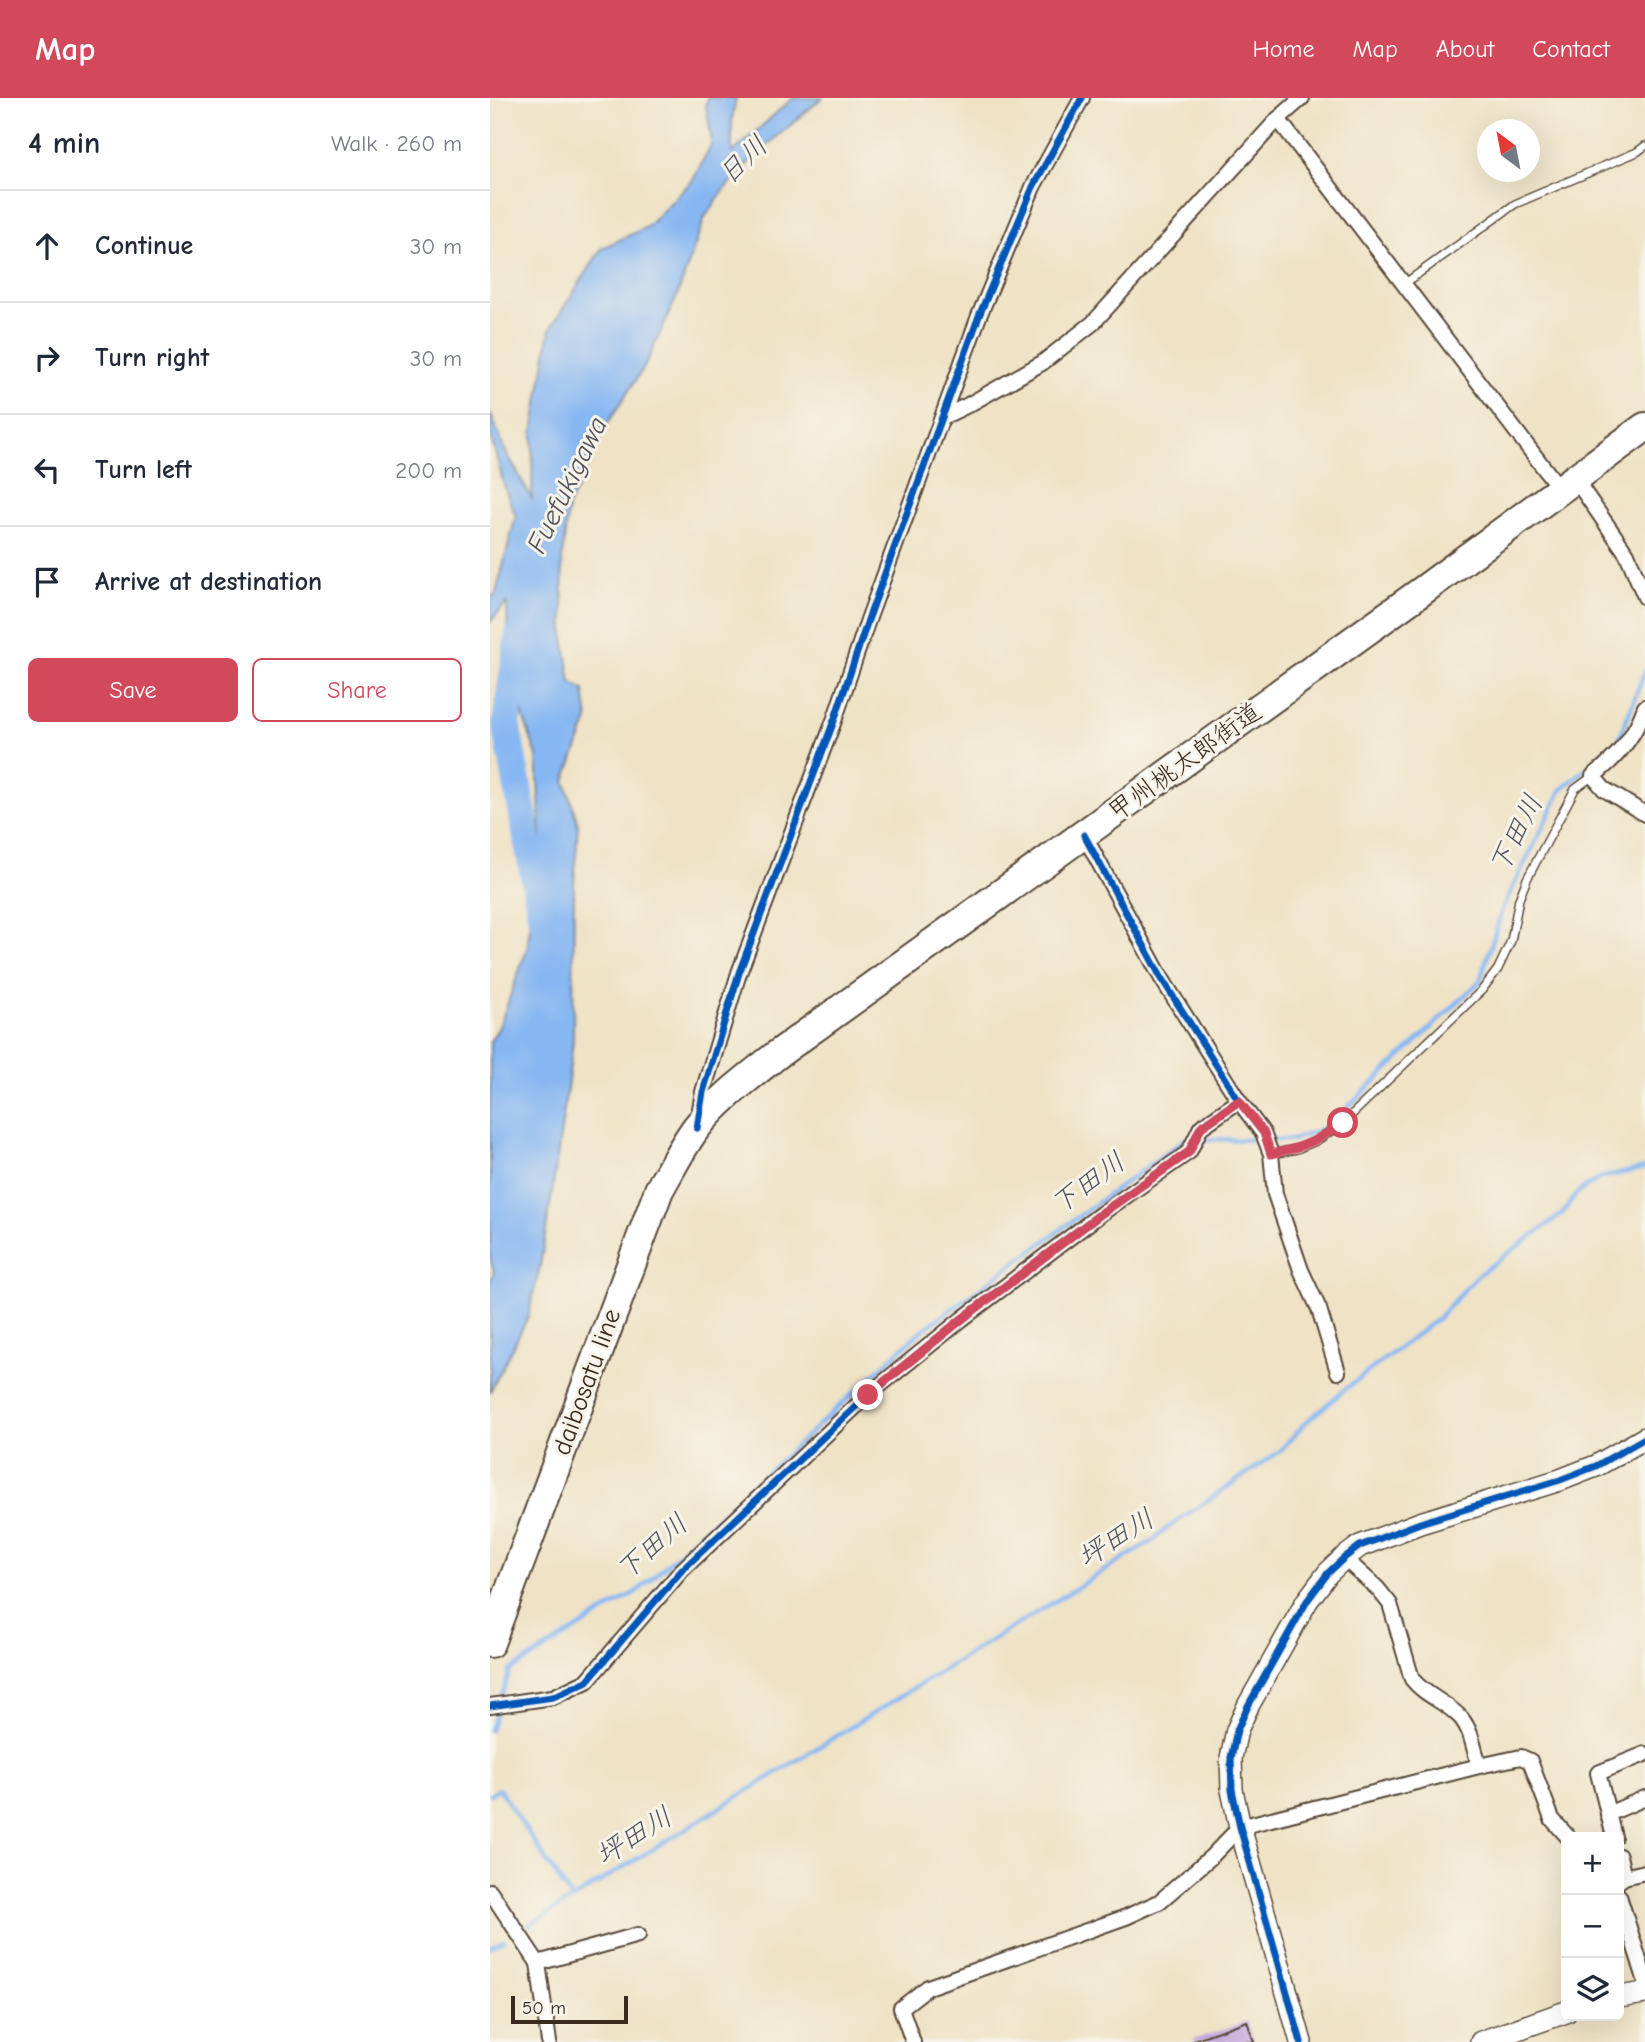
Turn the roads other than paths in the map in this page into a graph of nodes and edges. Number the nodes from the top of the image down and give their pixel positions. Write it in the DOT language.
graph roads {
  1 [pos="1082,98"];
  2 [pos="1302,98"];
  3 [pos="1278,119"];
  4 [pos="1645,146"];
  5 [pos="1404,285"];
  6 [pos="943,417"];
  7 [pos="1645,427"];
  8 [pos="1567,484"];
  9 [pos="1645,597"];
  10 [pos="1645,707"];
  11 [pos="1593,776"];
  12 [pos="1645,814"];
  13 [pos="1084,835"];
  14 [pos="1239,1101"];
  15 [pos="697,1128"];
  16 [pos="1270,1152"];
  17 [pos="1338,1373"];
  18 [pos="1644,1444"];
  19 [pos="1344,1558"];
  20 [pos="490,1643"];
  21 [pos="490,1706"];
  22 [pos="1645,1754"];
  23 [pos="1479,1766"];
  24 [pos="1645,1798"];
  25 [pos="1608,1814"];
  26 [pos="1240,1827"];
  27 [pos="1564,1832"];
  28 [pos="1613,1832"];
  29 [pos="1645,1872"];
  30 [pos="1624,1878"];
  31 [pos="490,1891"];
  32 [pos="1624,1912"];
  33 [pos="638,1935"];
  34 [pos="538,1963"];
  35 [pos="1645,1979"];
  36 [pos="1645,1993"];
  37 [pos="1624,1996"];
  38 [pos="1561,2014"];
  39 [pos="549,2042"];
  40 [pos="913,2042"];
  41 [pos="1301,2042"];
  42 [pos="1482,2042"];
  1 -- 6 [label="street"];
  2 -- 3 [label="street"];
  3 -- 5 [label="street"];
  3 -- 6 [label="street"];
  4 -- 5 [label="lane"];
  5 -- 8 [label="street"];
  6 -- 15 [label="street"];
  7 -- 8 [label="highway, 甲州桃太郎街道"];
  8 -- 9 [label="street"];
  8 -- 13 [label="highway, 甲州桃太郎街道"];
  10 -- 11 [label="street"];
  11 -- 12 [label="street"];
  11 -- 16 [label="lane"];
  13 -- 14 [label="street"];
  13 -- 15 [label="highway, 甲州桃太郎街道"];
  14 -- 16 [label="street"];
  14 -- 21 [label="street"];
  15 -- 20 [label="highway, daibosatu line"];
  16 -- 17 [label="street"];
  18 -- 19 [label="street"];
  19 -- 23 [label="street"];
  19 -- 26 [label="street"];
  22 -- 25 [label="street"];
  23 -- 26 [label="street"];
  23 -- 27 [label="street"];
  24 -- 25 [label="street"];
  25 -- 28 [label="street"];
  26 -- 40 [label="street"];
  26 -- 41 [label="street"];
  29 -- 30 [label="street"];
  31 -- 34 [label="street"];
  32 -- 35 [label="street"];
  33 -- 34 [label="street"];
  34 -- 39 [label="street"];
  36 -- 37 [label="street"];
  38 -- 42 [label="street"];
}
